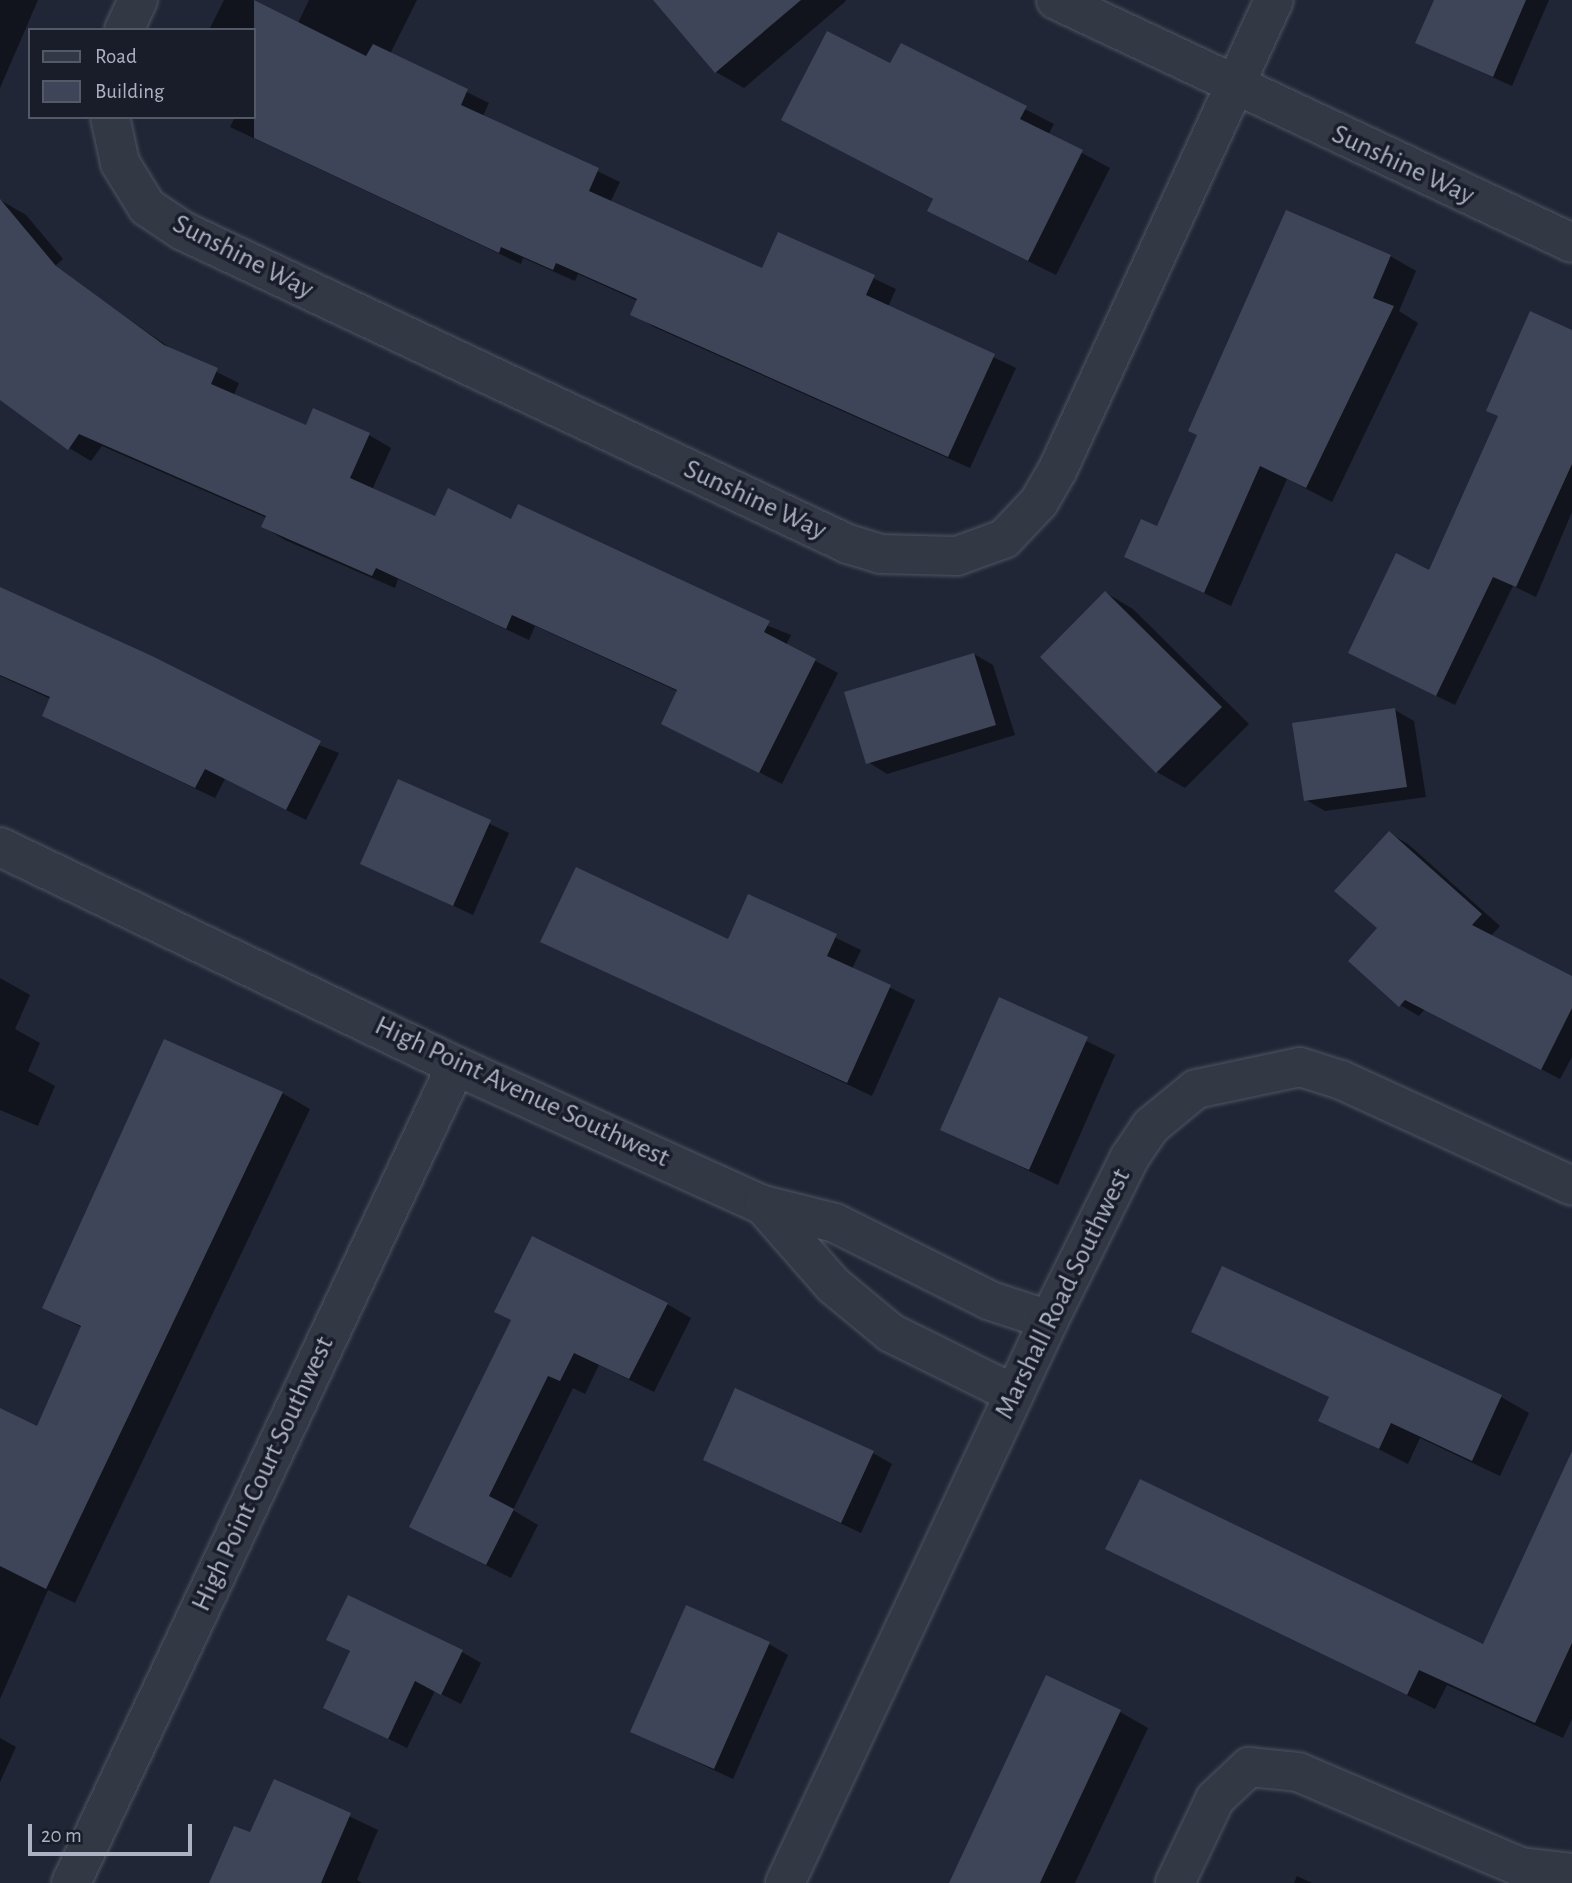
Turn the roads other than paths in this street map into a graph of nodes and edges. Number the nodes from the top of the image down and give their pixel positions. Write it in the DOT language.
graph roads {
  1 [pos="138,0"];
  2 [pos="1056,0"];
  3 [pos="1273,0"];
  4 [pos="125,28"];
  5 [pos="1233,86"];
  6 [pos="110,119"];
  7 [pos="1572,243"];
  8 [pos="0,847"];
  9 [pos="456,1066"];
  10 [pos="1572,1186"];
  11 [pos="763,1205"];
  12 [pos="1049,1320"];
  13 [pos="1014,1394"];
  14 [pos="1572,1873"];
  15 [pos="71,1883"];
  16 [pos="785,1883"];
  17 [pos="1175,1883"];
  1 -- 4 [label="street"];
  2 -- 5 [label="street, Sunshine Way"];
  3 -- 5 [label="street, Sunshine Way"];
  5 -- 6 [label="street, Sunshine Way"];
  5 -- 7 [label="street, Sunshine Way"];
  8 -- 9 [label="street, High Point Avenue Southwest"];
  9 -- 11 [label="street, High Point Avenue Southwest"];
  9 -- 15 [label="street, High Point Court Southwest"];
  10 -- 12 [label="street, Marshall Road Southwest"];
  11 -- 12 [label="street, High Point Avenue Southwest"];
  11 -- 13 [label="street"];
  12 -- 13 [label="street, Marshall Road Southwest"];
  13 -- 16 [label="street, Marshall Road Southwest"];
  14 -- 17 [label="street"];
}
